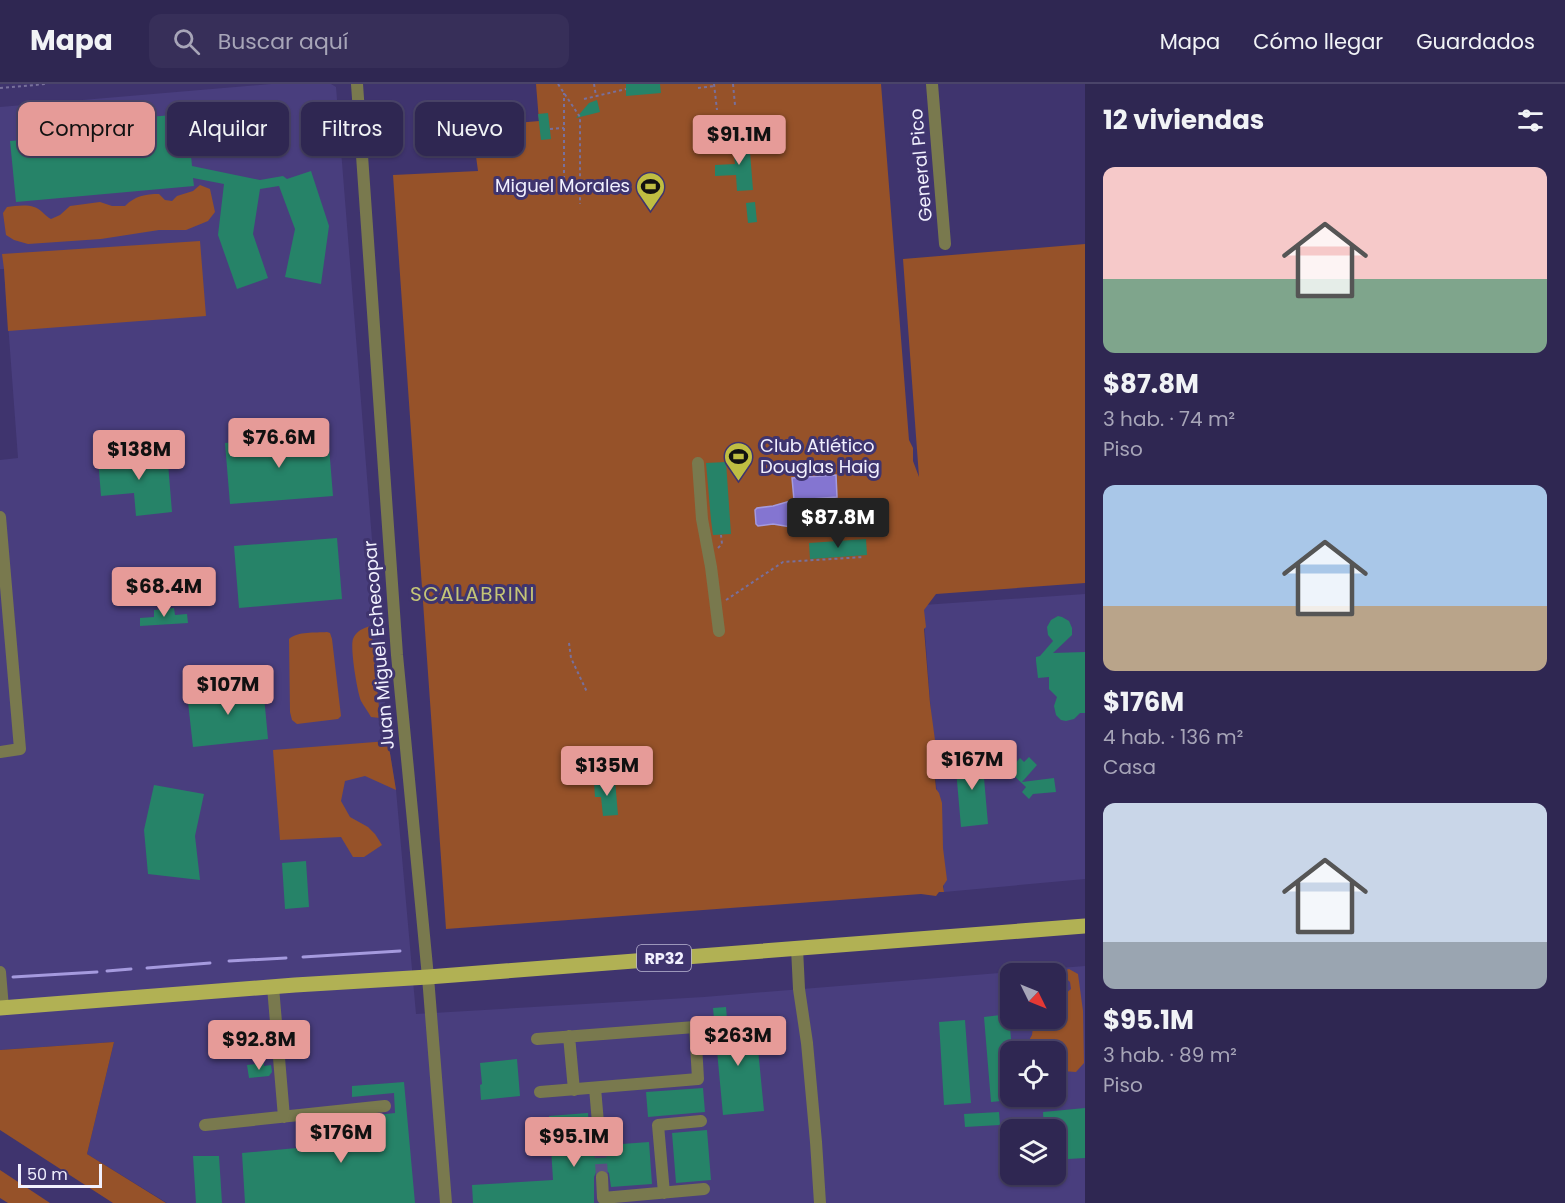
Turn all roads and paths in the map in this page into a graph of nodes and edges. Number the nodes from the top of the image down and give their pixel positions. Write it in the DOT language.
graph roads {
  1 [pos="46,84"];
  2 [pos="357,84"];
  3 [pos="558,84"];
  4 [pos="594,84"];
  5 [pos="733,84"];
  6 [pos="932,84"];
  7 [pos="714,85"];
  8 [pos="0,88"];
  9 [pos="698,88"];
  10 [pos="626,89"];
  11 [pos="564,93"];
  12 [pos="596,96"];
  13 [pos="584,99"];
  14 [pos="735,105"];
  15 [pos="717,110"];
  16 [pos="564,128"];
  17 [pos="550,129"];
  18 [pos="564,191"];
  19 [pos="580,204"];
  20 [pos="945,244"];
  21 [pos="698,463"];
  22 [pos="0,517"];
  23 [pos="864,557"];
  24 [pos="717,606"];
  25 [pos="719,631"];
  26 [pos="569,643"];
  27 [pos="587,692"];
  28 [pos="0,752"];
  29 [pos="1085,926"];
  30 [pos="797,948"];
  31 [pos="0,972"];
  32 [pos="428,977"];
  33 [pos="273,987"];
  34 [pos="2,1008"];
  35 [pos="569,1036"];
  36 [pos="537,1039"];
  37 [pos="595,1088"];
  38 [pos="574,1090"];
  39 [pos="540,1092"];
  40 [pos="385,1106"];
  41 [pos="284,1117"];
  42 [pos="701,1121"];
  43 [pos="206,1125"];
  44 [pos="600,1146"];
  45 [pos="602,1177"];
  46 [pos="704,1190"];
  47 [pos="664,1193"];
  48 [pos="446,1203"];
  49 [pos="820,1203"];
  1 -- 8 [label="path"];
  2 -- 32 [label="street, Juan Miguel Echecopar"];
  3 -- 11 [label="path"];
  4 -- 12 [label="path"];
  5 -- 14 [label="path"];
  6 -- 20 [label="street, General Pico"];
  7 -- 9 [label="path"];
  7 -- 15 [label="path"];
  10 -- 12 [label="path"];
  11 -- 16 [label="path"];
  11 -- 19 [label="path"];
  12 -- 13 [label="path"];
  16 -- 17 [label="path"];
  16 -- 18 [label="path"];
  21 -- 24 [label="street"];
  22 -- 28 [label="street"];
  23 -- 24 [label="path"];
  24 -- 25 [label="street"];
  26 -- 27 [label="path"];
  29 -- 30 [label="main road, RP32"];
  30 -- 32 [label="main road, RP32"];
  30 -- 49 [label="street"];
  31 -- 34 [label="street"];
  32 -- 33 [label="main road, RP32"];
  32 -- 48 [label="street, Juan Miguel Echecopar"];
  33 -- 34 [label="main road, RP32"];
  33 -- 41 [label="street"];
  35 -- 36 [label="street"];
  35 -- 37 [label="street"];
  35 -- 38 [label="street"];
  37 -- 38 [label="street"];
  37 -- 44 [label="street"];
  38 -- 39 [label="street"];
  40 -- 41 [label="street"];
  41 -- 43 [label="street"];
  42 -- 47 [label="street"];
  45 -- 47 [label="street"];
  46 -- 47 [label="street"];
}
